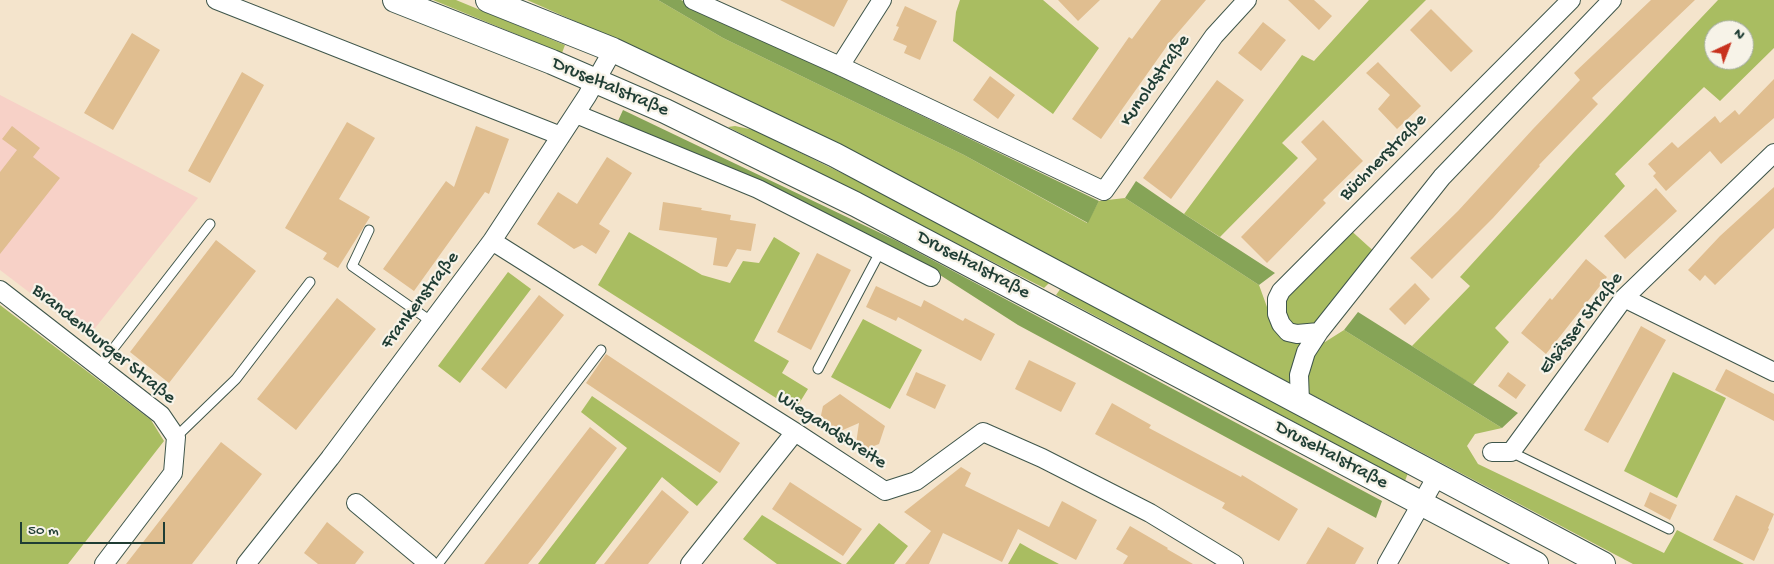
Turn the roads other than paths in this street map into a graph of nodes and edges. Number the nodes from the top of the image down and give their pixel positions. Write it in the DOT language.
graph roads {
  1 [pos="216,0"];
  2 [pos="395,0"];
  3 [pos="488,0"];
  4 [pos="693,0"];
  5 [pos="882,0"];
  6 [pos="1246,0"];
  7 [pos="1571,0"];
  8 [pos="1612,0"];
  9 [pos="613,50"];
  10 [pos="840,66"];
  11 [pos="596,81"];
  12 [pos="576,114"];
  13 [pos="561,136"];
  14 [pos="1774,153"];
  15 [pos="210,224"];
  16 [pos="369,230"];
  17 [pos="492,241"];
  18 [pos="880,252"];
  19 [pos="931,277"];
  20 [pos="310,282"];
  21 [pos="0,290"];
  22 [pos="1624,298"];
  23 [pos="432,322"];
  24 [pos="1320,332"];
  25 [pos="601,350"];
  26 [pos="99,367"];
  27 [pos="818,369"];
  28 [pos="1774,372"];
  29 [pos="1300,402"];
  30 [pos="795,432"];
  31 [pos="176,436"];
  32 [pos="1492,452"];
  33 [pos="1511,452"];
  34 [pos="1437,476"];
  35 [pos="356,503"];
  36 [pos="1421,504"];
  37 [pos="1669,529"];
  38 [pos="104,564"];
  39 [pos="246,564"];
  40 [pos="429,564"];
  41 [pos="438,564"];
  42 [pos="690,564"];
  43 [pos="1234,564"];
  44 [pos="1387,564"];
  45 [pos="1536,564"];
  46 [pos="1602,564"];
  1 -- 13 [label="street"];
  2 -- 11 [label="main road, Druseltalstraße"];
  3 -- 9 [label="main road, Druseltalstraße"];
  4 -- 10 [label="street"];
  5 -- 10 [label="street"];
  6 -- 10 [label="street, Kunoldstraße"];
  7 -- 24 [label="street, Büchnerstraße"];
  8 -- 24 [label="street"];
  9 -- 11 [label="street, Frankenstraße"];
  9 -- 29 [label="main road, Druseltalstraße"];
  11 -- 12 [label="street, Frankenstraße"];
  11 -- 36 [label="main road, Druseltalstraße"];
  12 -- 13 [label="street, Frankenstraße"];
  12 -- 18 [label="street, Druseltalstraße"];
  13 -- 17 [label="street, Frankenstraße"];
  14 -- 22 [label="street, Elsässer Straße"];
  15 -- 26 [label="lane"];
  16 -- 23 [label="lane"];
  17 -- 23 [label="street, Frankenstraße"];
  17 -- 30 [label="street, Wiegandsbreite"];
  18 -- 19 [label="street, Druseltalstraße"];
  18 -- 27 [label="lane"];
  20 -- 31 [label="lane"];
  21 -- 26 [label="street, Brandenburger Straße"];
  22 -- 28 [label="street"];
  22 -- 33 [label="street, Elsässer Straße"];
  23 -- 39 [label="street, Frankenstraße"];
  24 -- 29 [label="street"];
  25 -- 41 [label="lane"];
  26 -- 31 [label="street, Brandenburger Straße"];
  29 -- 34 [label="main road, Druseltalstraße"];
  30 -- 42 [label="street"];
  30 -- 43 [label="street, Wiegandsbreite"];
  31 -- 38 [label="street"];
  32 -- 33 [label="street"];
  33 -- 37 [label="lane"];
  34 -- 36 [label="street"];
  34 -- 46 [label="main road, Druseltalstraße"];
  35 -- 40 [label="street"];
  36 -- 44 [label="street"];
  36 -- 45 [label="main road, Druseltalstraße"];
}
